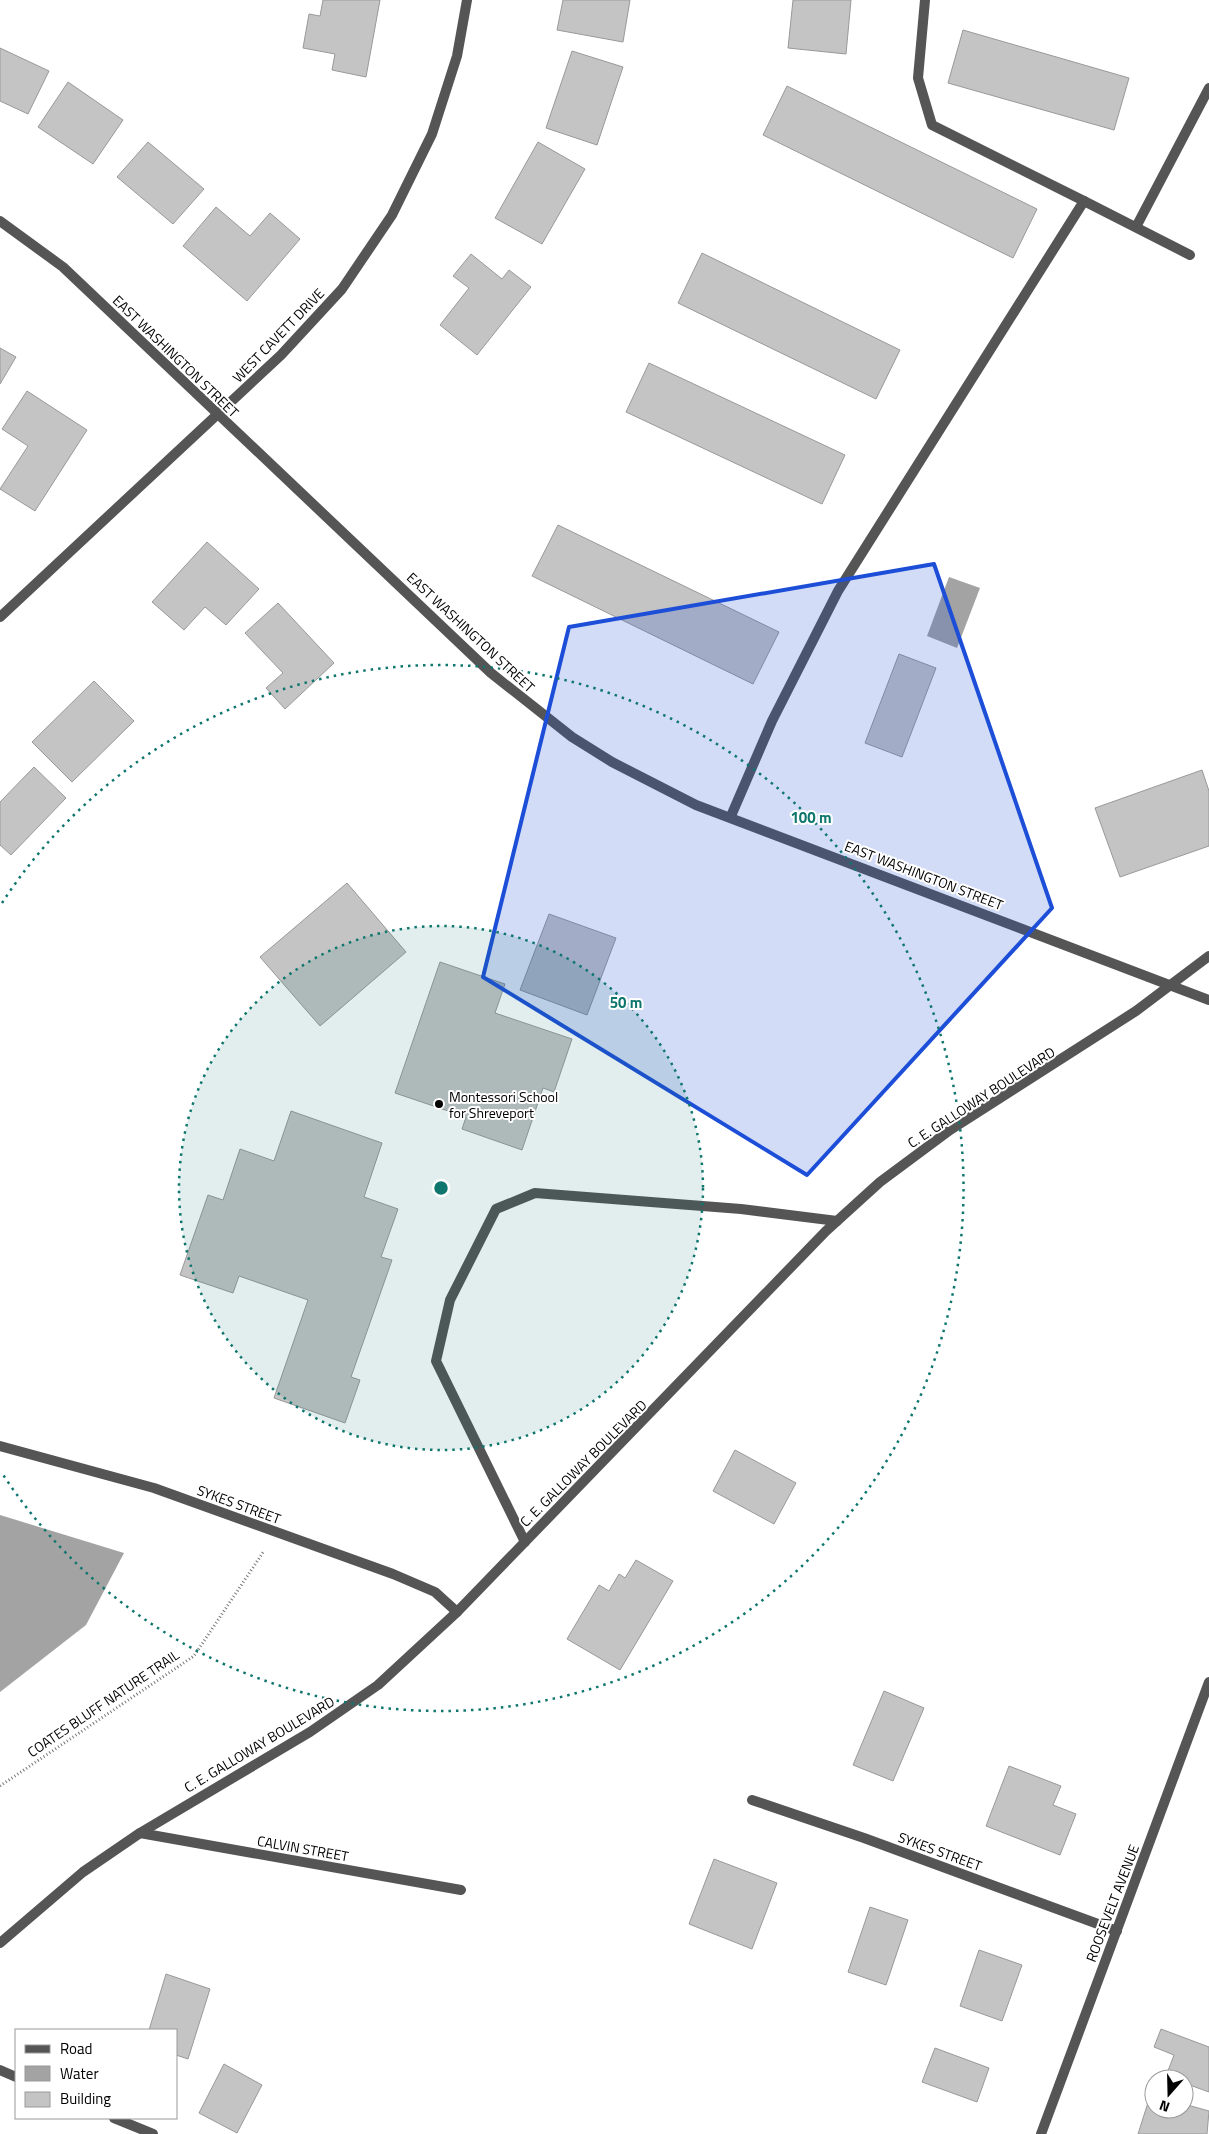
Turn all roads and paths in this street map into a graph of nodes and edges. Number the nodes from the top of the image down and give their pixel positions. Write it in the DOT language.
graph roads {
  1 [pos="468,0"];
  2 [pos="926,0"];
  3 [pos="1209,88"];
  4 [pos="1084,201"];
  5 [pos="0,221"];
  6 [pos="1136,227"];
  7 [pos="1190,255"];
  8 [pos="218,415"];
  9 [pos="0,616"];
  10 [pos="731,816"];
  11 [pos="1209,956"];
  12 [pos="1172,985"];
  13 [pos="1209,1000"];
  14 [pos="837,1221"];
  15 [pos="0,1446"];
  16 [pos="277,1532"];
  17 [pos="525,1542"];
  18 [pos="457,1612"];
  19 [pos="1209,1682"];
  20 [pos="0,1786"];
  21 [pos="752,1800"];
  22 [pos="140,1833"];
  23 [pos="461,1890"];
  24 [pos="1117,1931"];
  25 [pos="0,1943"];
  26 [pos="0,2070"];
  27 [pos="15,2077"];
  28 [pos="116,2119"];
  29 [pos="153,2134"];
  30 [pos="1041,2134"];
  1 -- 8 [label="street, WEST CAVETT DRIVE"];
  2 -- 4 [label="street"];
  3 -- 6 [label="street"];
  4 -- 6 [label="street"];
  4 -- 10 [label="street"];
  5 -- 8 [label="street, EAST WASHINGTON STREET"];
  6 -- 7 [label="street"];
  8 -- 9 [label="street, WEST CAVETT DRIVE"];
  8 -- 10 [label="street, EAST WASHINGTON STREET"];
  10 -- 12 [label="street, EAST WASHINGTON STREET"];
  11 -- 12 [label="street, C. E. GALLOWAY BOULEVARD"];
  12 -- 13 [label="street, EAST WASHINGTON STREET"];
  12 -- 14 [label="street, C. E. GALLOWAY BOULEVARD"];
  14 -- 17 [label="street, C. E. GALLOWAY BOULEVARD"];
  14 -- 17 [label="street"];
  15 -- 16 [label="street, SYKES STREET"];
  16 -- 18 [label="street, SYKES STREET"];
  16 -- 20 [label="path, COATES BLUFF NATURE TRAIL"];
  17 -- 18 [label="street, C. E. GALLOWAY BOULEVARD"];
  18 -- 22 [label="street, C. E. GALLOWAY BOULEVARD"];
  19 -- 24 [label="street, ROOSEVELT AVENUE"];
  21 -- 24 [label="street, SYKES STREET"];
  22 -- 23 [label="street, CALVIN STREET"];
  22 -- 25 [label="street, C. E. GALLOWAY BOULEVARD"];
  24 -- 30 [label="street, ROOSEVELT AVENUE"];
  26 -- 27 [label="street"];
  28 -- 29 [label="street"];
}
